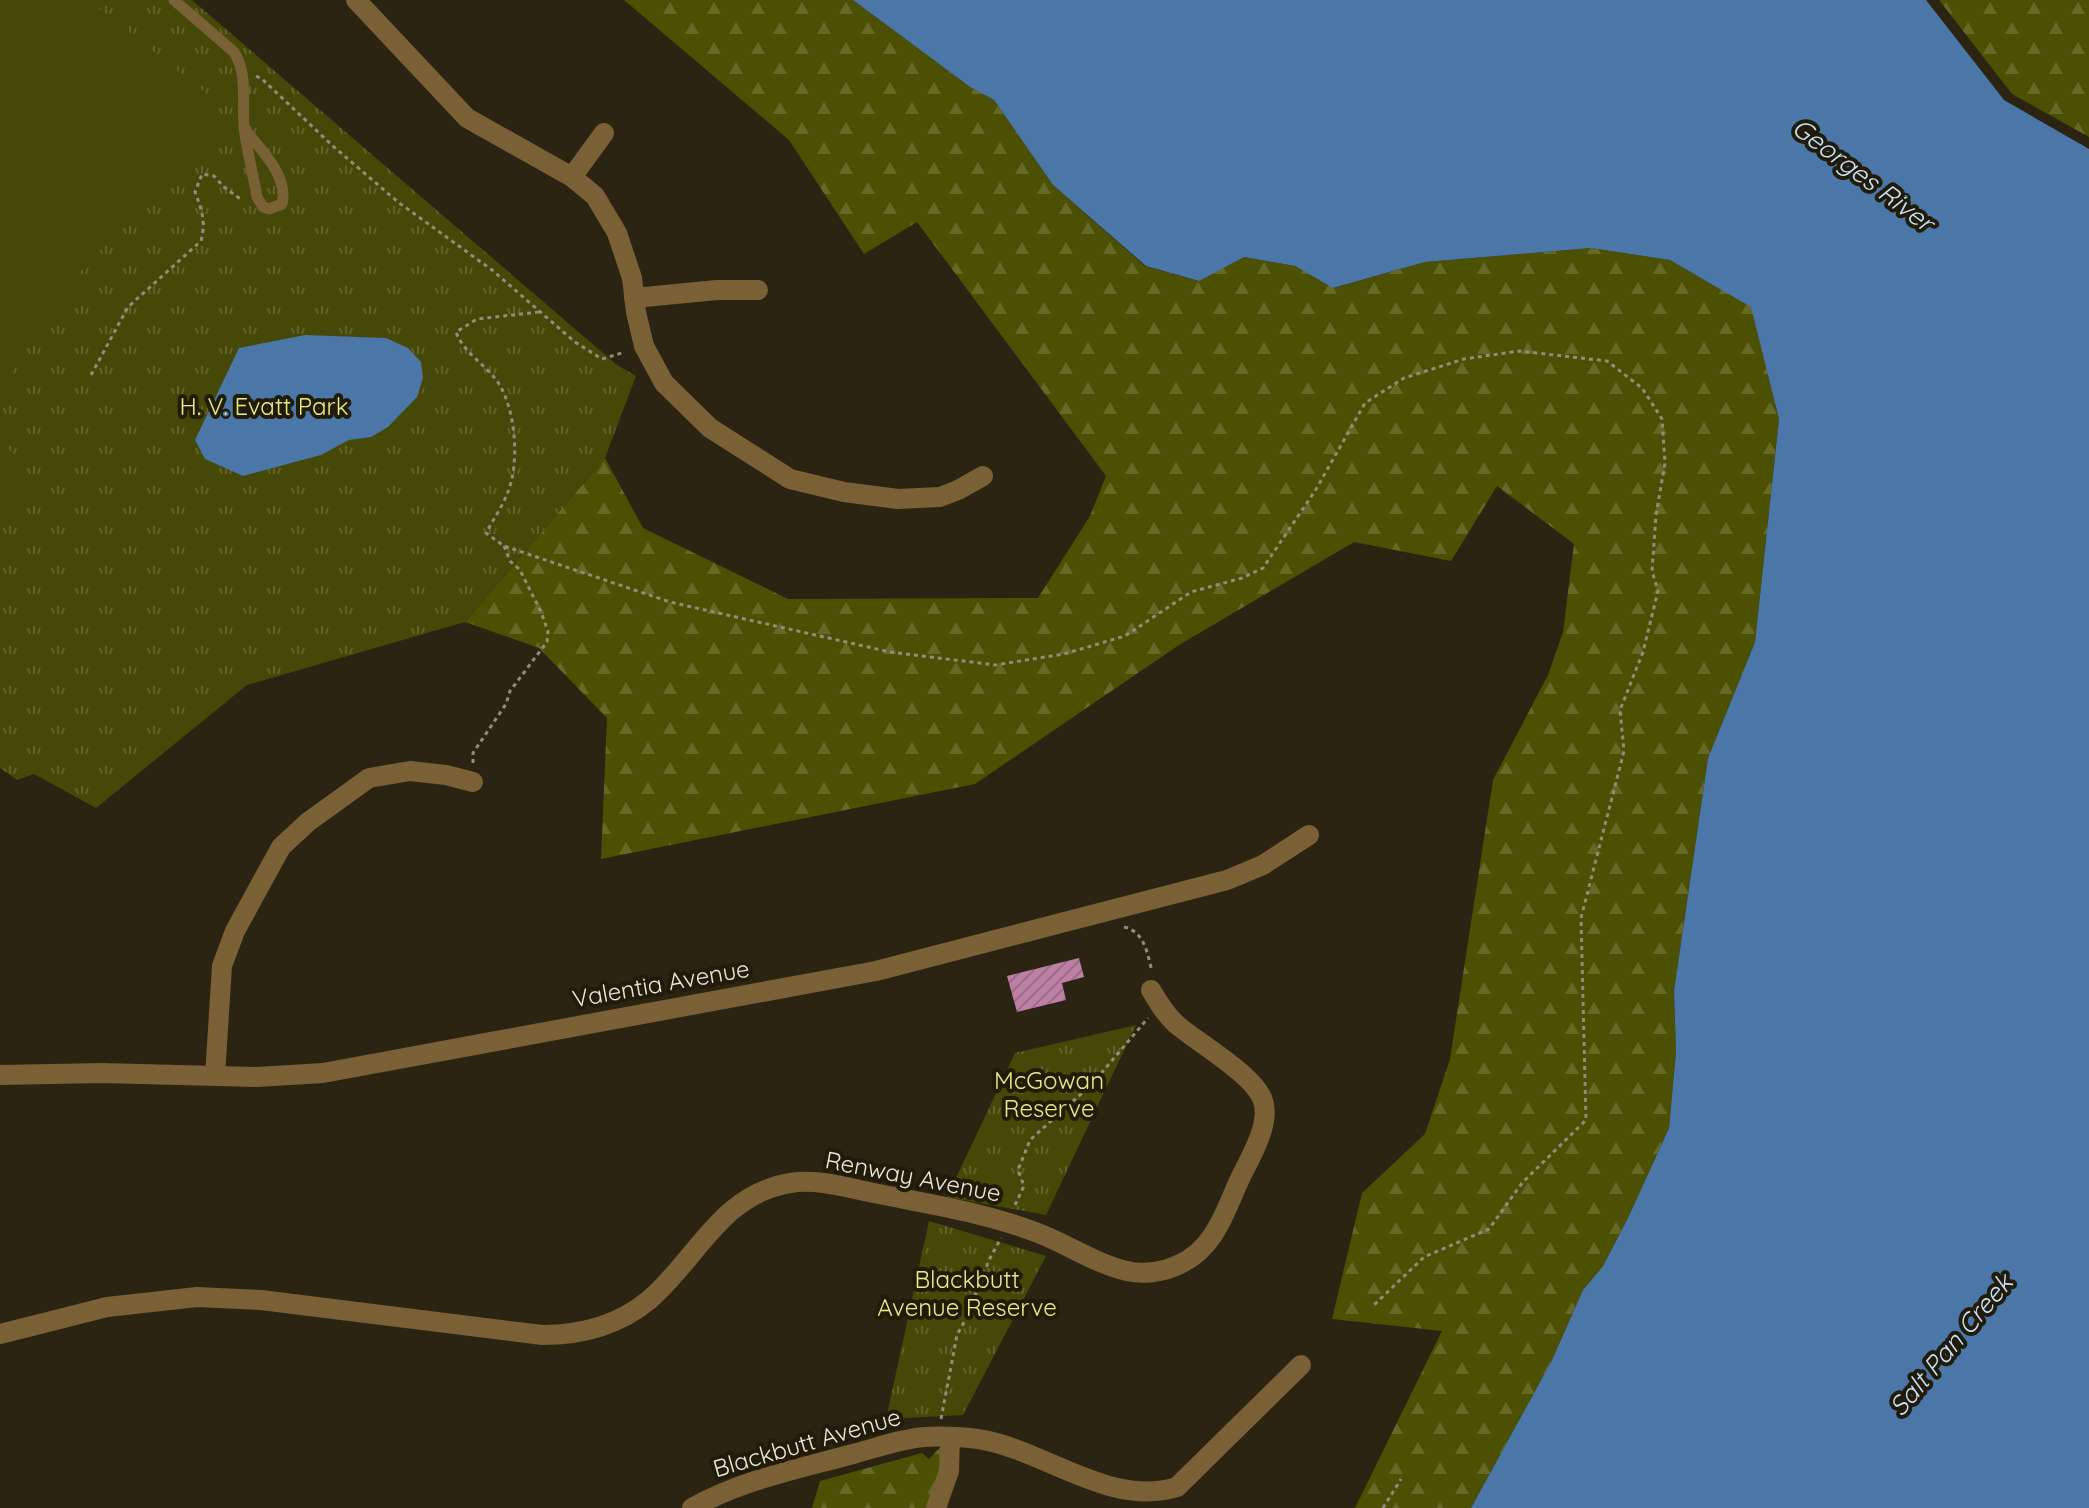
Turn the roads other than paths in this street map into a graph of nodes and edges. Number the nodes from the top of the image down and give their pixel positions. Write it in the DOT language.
graph roads {
  1 [pos="174,0"];
  2 [pos="356,0"];
  3 [pos="244,128"];
  4 [pos="604,133"];
  5 [pos="572,177"];
  6 [pos="758,290"];
  7 [pos="634,298"];
  8 [pos="983,476"];
  9 [pos="473,782"];
  10 [pos="1309,835"];
  11 [pos="1151,990"];
  12 [pos="0,1075"];
  13 [pos="215,1076"];
  14 [pos="0,1334"];
  15 [pos="1301,1365"];
  16 [pos="944,1437"];
  17 [pos="692,1508"];
  18 [pos="936,1508"];
  1 -- 3 [label="lane"];
  2 -- 5 [label="street"];
  3 -- 3 [label="lane"];
  4 -- 5 [label="street"];
  5 -- 7 [label="street"];
  6 -- 7 [label="street"];
  7 -- 8 [label="street"];
  9 -- 13 [label="street"];
  10 -- 13 [label="street, Valentia Avenue"];
  11 -- 14 [label="street, Renway Avenue"];
  12 -- 13 [label="street, Valentia Avenue"];
  15 -- 16 [label="street, Blackbutt Avenue"];
  16 -- 17 [label="street, Blackbutt Avenue"];
  16 -- 18 [label="street"];
}
